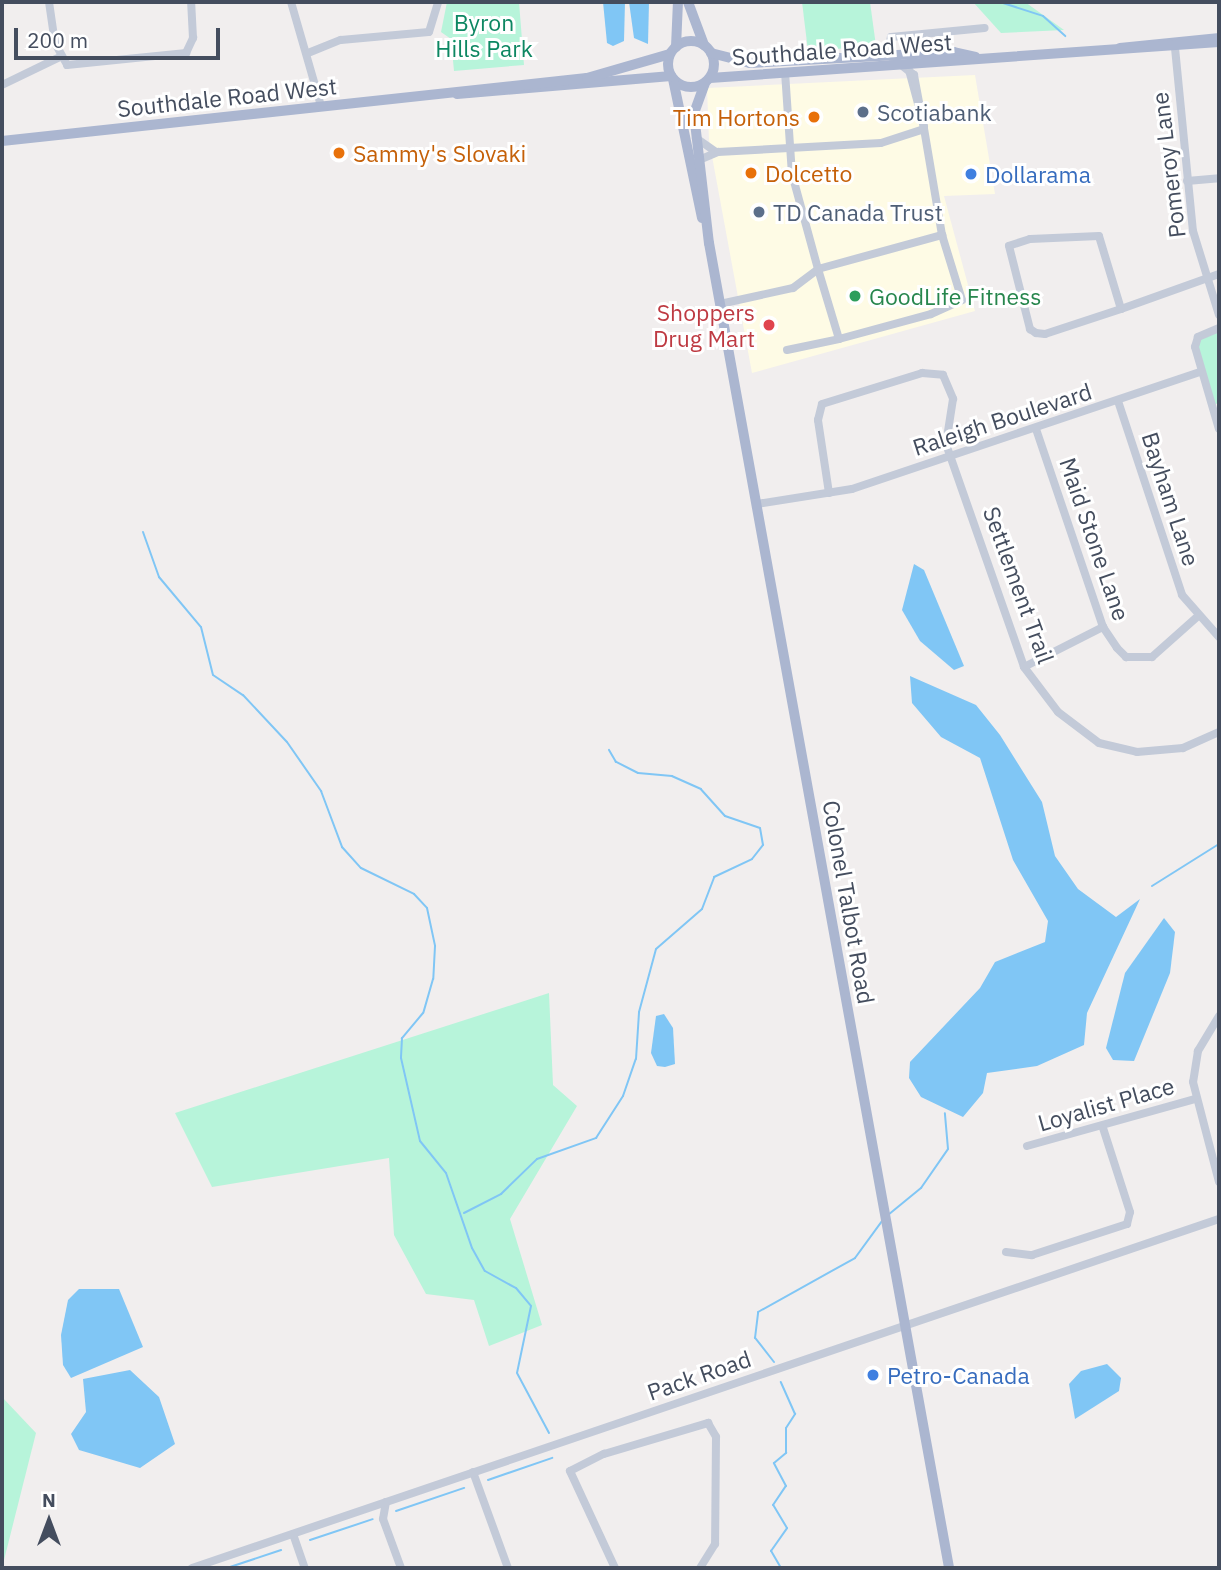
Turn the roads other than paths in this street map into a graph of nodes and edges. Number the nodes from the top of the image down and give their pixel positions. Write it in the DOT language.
graph roads {
  1 [pos="49,2"];
  2 [pos="191,2"];
  3 [pos="291,2"];
  4 [pos="438,2"];
  5 [pos="678,2"];
  6 [pos="688,2"];
  7 [pos="985,28"];
  8 [pos="1219,40"];
  9 [pos="1120,48"];
  10 [pos="1175,48"];
  11 [pos="708,49"];
  12 [pos="673,50"];
  13 [pos="308,53"];
  14 [pos="888,55"];
  15 [pos="60,57"];
  16 [pos="975,57"];
  17 [pos="908,68"];
  18 [pos="785,72"];
  19 [pos="672,77"];
  20 [pos="707,80"];
  21 [pos="2,85"];
  22 [pos="457,94"];
  23 [pos="321,106"];
  24 [pos="924,128"];
  25 [pos="696,138"];
  26 [pos="2,141"];
  27 [pos="790,146"];
  28 [pos="716,152"];
  29 [pos="699,160"];
  30 [pos="1219,178"];
  31 [pos="1187,181"];
  32 [pos="942,235"];
  33 [pos="709,243"];
  34 [pos="818,269"];
  35 [pos="1219,274"];
  36 [pos="1205,279"];
  37 [pos="720,304"];
  38 [pos="1121,309"];
  39 [pos="1219,315"];
  40 [pos="1219,328"];
  41 [pos="839,339"];
  42 [pos="787,350"];
  43 [pos="1200,372"];
  44 [pos="1118,401"];
  45 [pos="1215,404"];
  46 [pos="1036,429"];
  47 [pos="1219,429"];
  48 [pos="952,456"];
  49 [pos="829,493"];
  50 [pos="757,504"];
  51 [pos="1196,618"];
  52 [pos="1103,627"];
  53 [pos="1219,637"];
  54 [pos="1024,667"];
  55 [pos="1219,732"];
  56 [pos="1219,1016"];
  57 [pos="1195,1099"];
  58 [pos="1103,1128"];
  59 [pos="1027,1146"];
  60 [pos="1219,1182"];
  61 [pos="1219,1219"];
  62 [pos="1006,1252"];
  63 [pos="906,1325"];
  64 [pos="473,1472"];
  65 [pos="386,1502"];
  66 [pos="293,1534"];
  67 [pos="191,1568"];
  68 [pos="305,1568"];
  69 [pos="401,1568"];
  70 [pos="508,1568"];
  71 [pos="615,1568"];
  72 [pos="700,1568"];
  73 [pos="949,1568"];
  1 -- 15 [label="street"];
  2 -- 15 [label="street"];
  3 -- 13 [label="street"];
  4 -- 13 [label="street"];
  5 -- 12 [label="main road"];
  6 -- 11 [label="main road"];
  7 -- 14 [label="street"];
  8 -- 9 [label="main road, Southdale Road West"];
  8 -- 10 [label="main road, Southdale Road West"];
  9 -- 10 [label="main road, Southdale Road West"];
  9 -- 16 [label="main road, Southdale Road West"];
  10 -- 31 [label="street, Pomeroy Lane"];
  11 -- 12 [label="main road, Southdale Road West"];
  11 -- 14 [label="main road, Southdale Road West"];
  11 -- 20 [label="main road, Colonel Talbot Road"];
  12 -- 19 [label="main road, Colonel Talbot Road"];
  12 -- 22 [label="main road, Southdale Road West"];
  13 -- 23 [label="street"];
  14 -- 16 [label="main road, Southdale Road West"];
  14 -- 17 [label="street"];
  15 -- 21 [label="street"];
  16 -- 17 [label="main road, Southdale Road West"];
  17 -- 18 [label="main road, Southdale Road West"];
  17 -- 24 [label="street"];
  18 -- 20 [label="main road, Southdale Road West"];
  18 -- 27 [label="street"];
  19 -- 20 [label="main road, Southdale Road West"];
  19 -- 22 [label="main road, Southdale Road West"];
  19 -- 33 [label="main road, Colonel Talbot Road"];
  20 -- 25 [label="main road, Colonel Talbot Road"];
  22 -- 23 [label="main road, Southdale Road West"];
  23 -- 26 [label="main road, Southdale Road West"];
  24 -- 27 [label="street"];
  24 -- 32 [label="street"];
  25 -- 28 [label="street"];
  25 -- 29 [label="main road, Colonel Talbot Road"];
  27 -- 28 [label="street"];
  27 -- 34 [label="street"];
  28 -- 29 [label="street"];
  29 -- 33 [label="main road, Colonel Talbot Road"];
  30 -- 31 [label="street"];
  31 -- 36 [label="street, Pomeroy Lane"];
  32 -- 34 [label="street"];
  32 -- 41 [label="street"];
  33 -- 37 [label="main road, Colonel Talbot Road"];
  34 -- 37 [label="street"];
  34 -- 41 [label="street"];
  35 -- 36 [label="street"];
  36 -- 38 [label="street"];
  36 -- 39 [label="street, Pomeroy Lane"];
  37 -- 50 [label="main road, Colonel Talbot Road"];
  38 -- 38 [label="street"];
  40 -- 43 [label="street"];
  41 -- 42 [label="street"];
  43 -- 44 [label="street, Raleigh Boulevard"];
  43 -- 45 [label="street"];
  44 -- 46 [label="street, Raleigh Boulevard"];
  44 -- 51 [label="street, Bayham Lane"];
  45 -- 47 [label="street"];
  46 -- 48 [label="street, Raleigh Boulevard"];
  46 -- 52 [label="street, Maid Stone Lane"];
  48 -- 49 [label="street, Raleigh Boulevard"];
  48 -- 49 [label="street, Settlement Trail"];
  48 -- 54 [label="street, Settlement Trail"];
  49 -- 50 [label="street, Raleigh Boulevard"];
  50 -- 63 [label="main road, Colonel Talbot Road"];
  51 -- 52 [label="street, Maid Stone Lane"];
  51 -- 53 [label="street, Bayham Lane"];
  52 -- 54 [label="street"];
  54 -- 55 [label="street, Settlement Trail"];
  56 -- 57 [label="street"];
  57 -- 58 [label="street, Loyalist Place"];
  57 -- 60 [label="street"];
  58 -- 59 [label="street, Loyalist Place"];
  58 -- 62 [label="street"];
  61 -- 63 [label="street, Pack Road"];
  63 -- 64 [label="street, Pack Road"];
  63 -- 73 [label="main road, Colonel Talbot Road"];
  64 -- 65 [label="street, Pack Road"];
  64 -- 70 [label="street"];
  65 -- 66 [label="street, Pack Road"];
  65 -- 69 [label="street"];
  66 -- 67 [label="street, Pack Road"];
  66 -- 68 [label="street"];
  71 -- 72 [label="street"];
}
